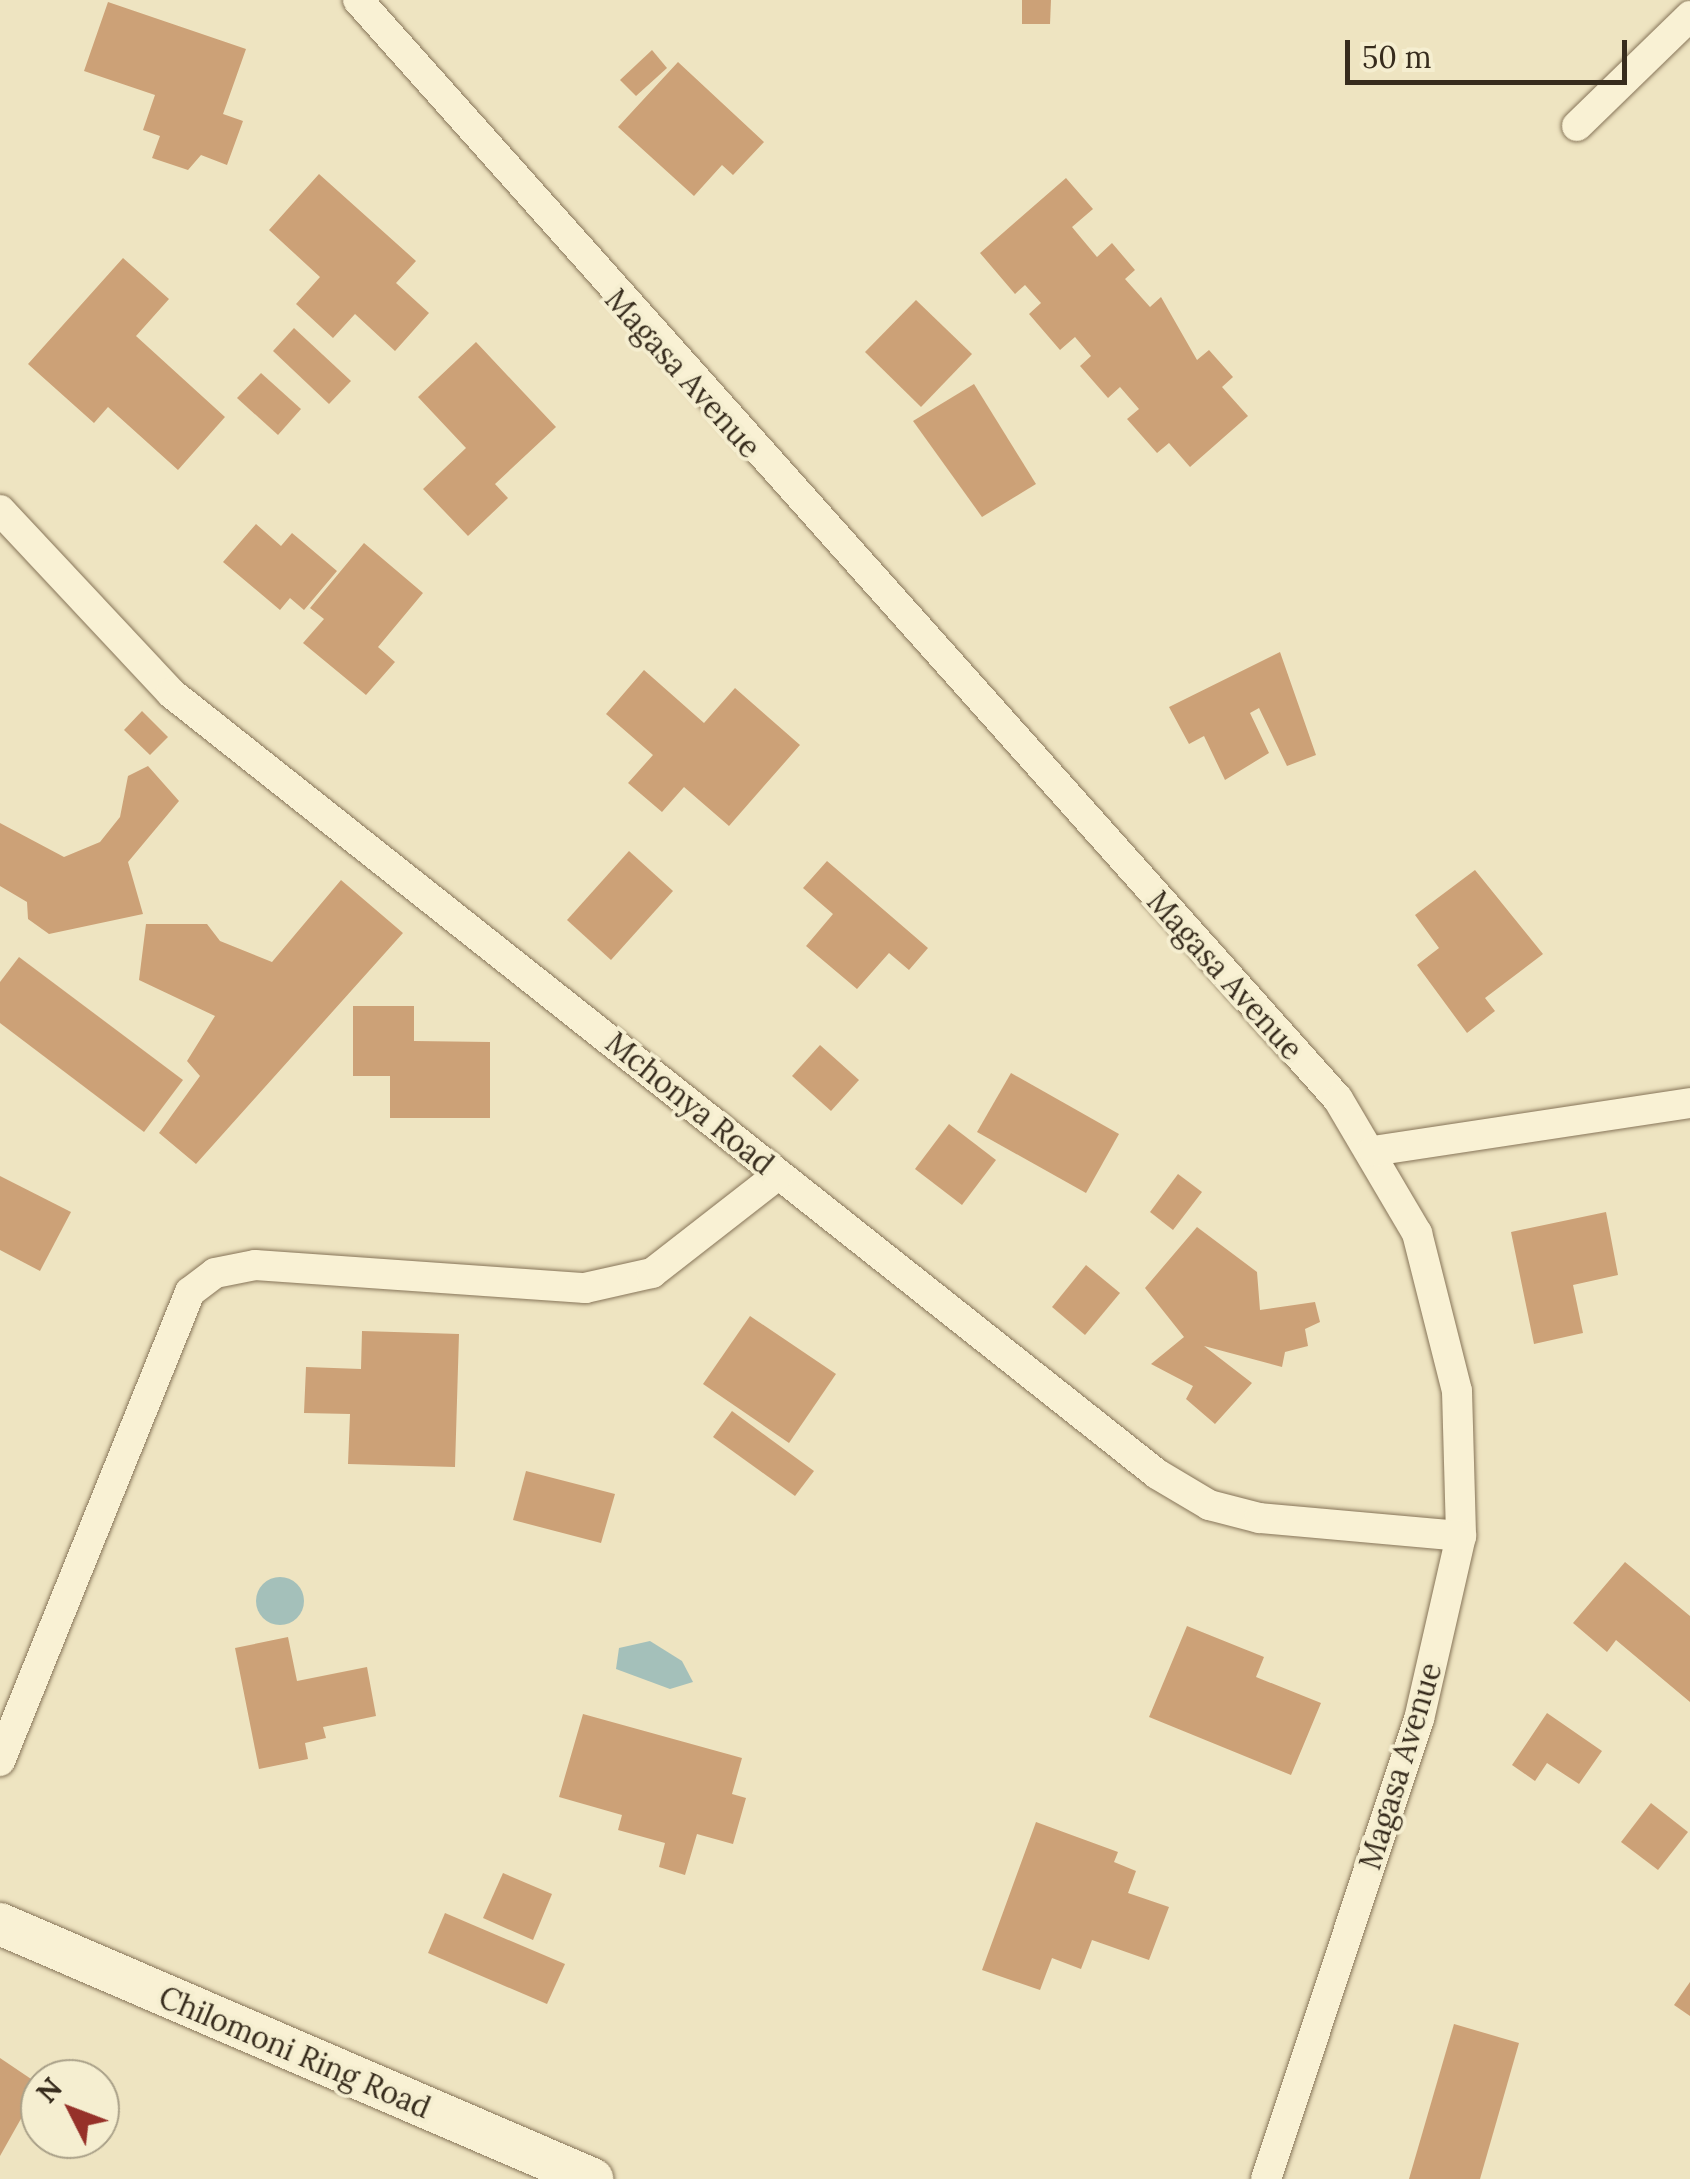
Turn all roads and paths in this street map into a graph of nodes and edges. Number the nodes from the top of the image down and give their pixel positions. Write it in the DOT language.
graph roads {
  1 [pos="358,0"];
  2 [pos="1690,16"];
  3 [pos="1577,126"];
  4 [pos="0,510"];
  5 [pos="1690,1103"];
  6 [pos="1373,1151"];
  7 [pos="778,1174"];
  8 [pos="1461,1536"];
  9 [pos="0,1761"];
  10 [pos="0,1924"];
  11 [pos="592,2179"];
  12 [pos="1266,2179"];
  1 -- 6 [label="street, Magasa Avenue"];
  2 -- 3 [label="street"];
  4 -- 7 [label="street, Mchonya Road"];
  5 -- 6 [label="street"];
  6 -- 8 [label="street, Magasa Avenue"];
  7 -- 8 [label="street, Mchonya Road"];
  7 -- 9 [label="street"];
  8 -- 12 [label="street, Magasa Avenue"];
  10 -- 11 [label="street, Chilomoni Ring Road"];
}
